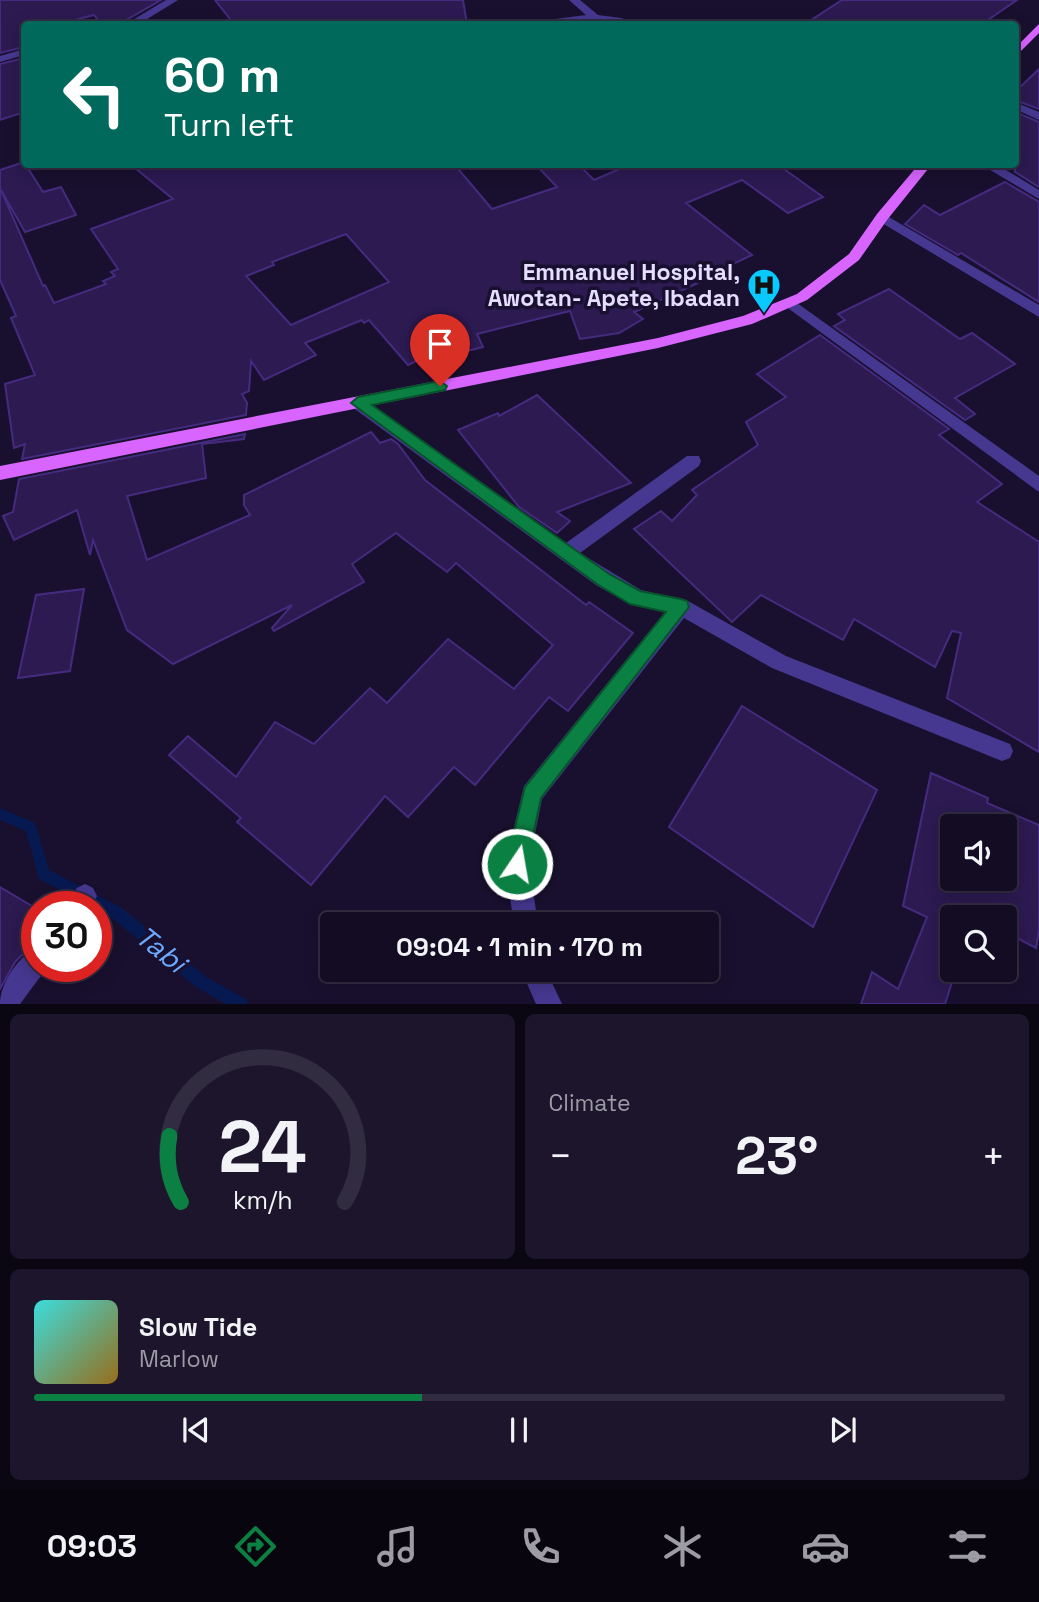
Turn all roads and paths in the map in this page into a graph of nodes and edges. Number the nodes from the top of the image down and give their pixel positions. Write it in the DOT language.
graph roads {
  1 [pos="173,0"];
  2 [pos="574,0"];
  3 [pos="594,17"];
  4 [pos="136,21"];
  5 [pos="563,21"];
  6 [pos="622,21"];
  7 [pos="1039,27"];
  8 [pos="1019,50"];
  9 [pos="21,53"];
  10 [pos="0,59"];
  11 [pos="1019,107"];
  12 [pos="1039,117"];
  13 [pos="923,168"];
  14 [pos="993,168"];
  15 [pos="1039,195"];
  16 [pos="882,217"];
  17 [pos="790,303"];
  18 [pos="1039,312"];
  19 [pos="358,403"];
  20 [pos="694,461"];
  21 [pos="0,473"];
  22 [pos="1039,485"];
  23 [pos="566,553"];
  24 [pos="681,607"];
  25 [pos="1002,751"];
  26 [pos="524,912"];
  27 [pos="21,981"];
  28 [pos="539,982"];
  29 [pos="4,1003"];
  30 [pos="550,1003"];
  1 -- 4 [label="street"];
  2 -- 3 [label="street"];
  3 -- 5 [label="street"];
  3 -- 6 [label="street"];
  7 -- 8 [label="main road"];
  9 -- 10 [label="street"];
  11 -- 12 [label="street"];
  13 -- 16 [label="main road"];
  14 -- 15 [label="street"];
  16 -- 17 [label="main road"];
  16 -- 18 [label="street"];
  17 -- 19 [label="main road"];
  17 -- 22 [label="street"];
  19 -- 21 [label="main road"];
  19 -- 23 [label="street"];
  20 -- 23 [label="street"];
  23 -- 24 [label="street"];
  24 -- 25 [label="street"];
  24 -- 26 [label="street"];
  27 -- 29 [label="street"];
  28 -- 30 [label="street"];
}
